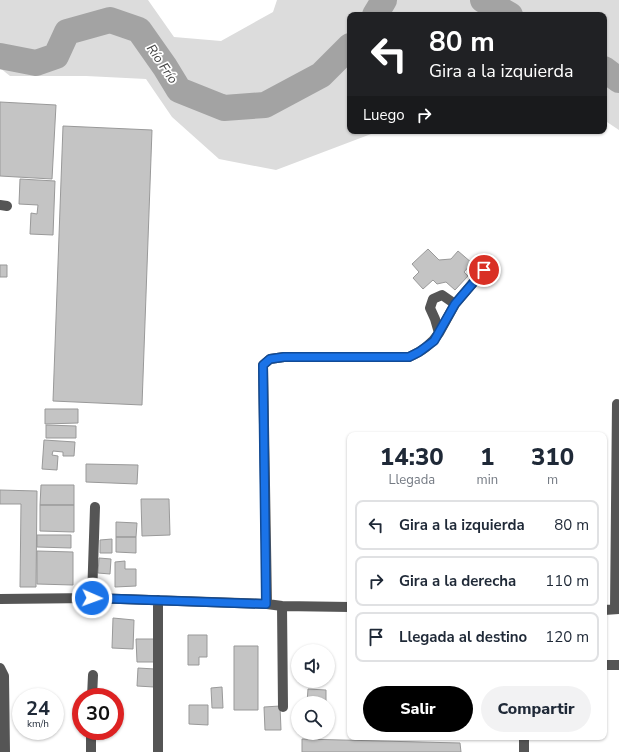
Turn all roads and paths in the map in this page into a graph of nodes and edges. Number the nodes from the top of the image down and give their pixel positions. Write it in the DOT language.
graph roads {
  1 [pos="484,270"];
  2 [pos="455,304"];
  3 [pos="439,333"];
  4 [pos="617,404"];
  5 [pos="95,507"];
  6 [pos="92,598"];
  7 [pos="0,599"];
  8 [pos="158,600"];
  9 [pos="266,604"];
  10 [pos="282,606"];
  11 [pos="347,607"];
  12 [pos="617,609"];
  13 [pos="607,610"];
  14 [pos="607,665"];
  15 [pos="619,665"];
  16 [pos="0,668"];
  17 [pos="92,675"];
  18 [pos="92,688"];
  19 [pos="283,707"];
  20 [pos="91,740"];
  21 [pos="524,740"];
  22 [pos="5,752"];
  23 [pos="91,752"];
  24 [pos="158,752"];
  25 [pos="524,752"];
  1 -- 2 [label="street"];
  2 -- 3 [label="street"];
  2 -- 3 [label="street"];
  3 -- 9 [label="street"];
  4 -- 12 [label="street"];
  5 -- 6 [label="street"];
  6 -- 7 [label="street"];
  6 -- 8 [label="street"];
  8 -- 9 [label="street"];
  8 -- 24 [label="street"];
  9 -- 10 [label="street"];
  10 -- 11 [label="street"];
  10 -- 19 [label="street"];
  12 -- 13 [label="street"];
  14 -- 15 [label="street"];
  16 -- 22 [label="street"];
  17 -- 18 [label="street"];
  20 -- 23 [label="street"];
  21 -- 25 [label="street"];
}
